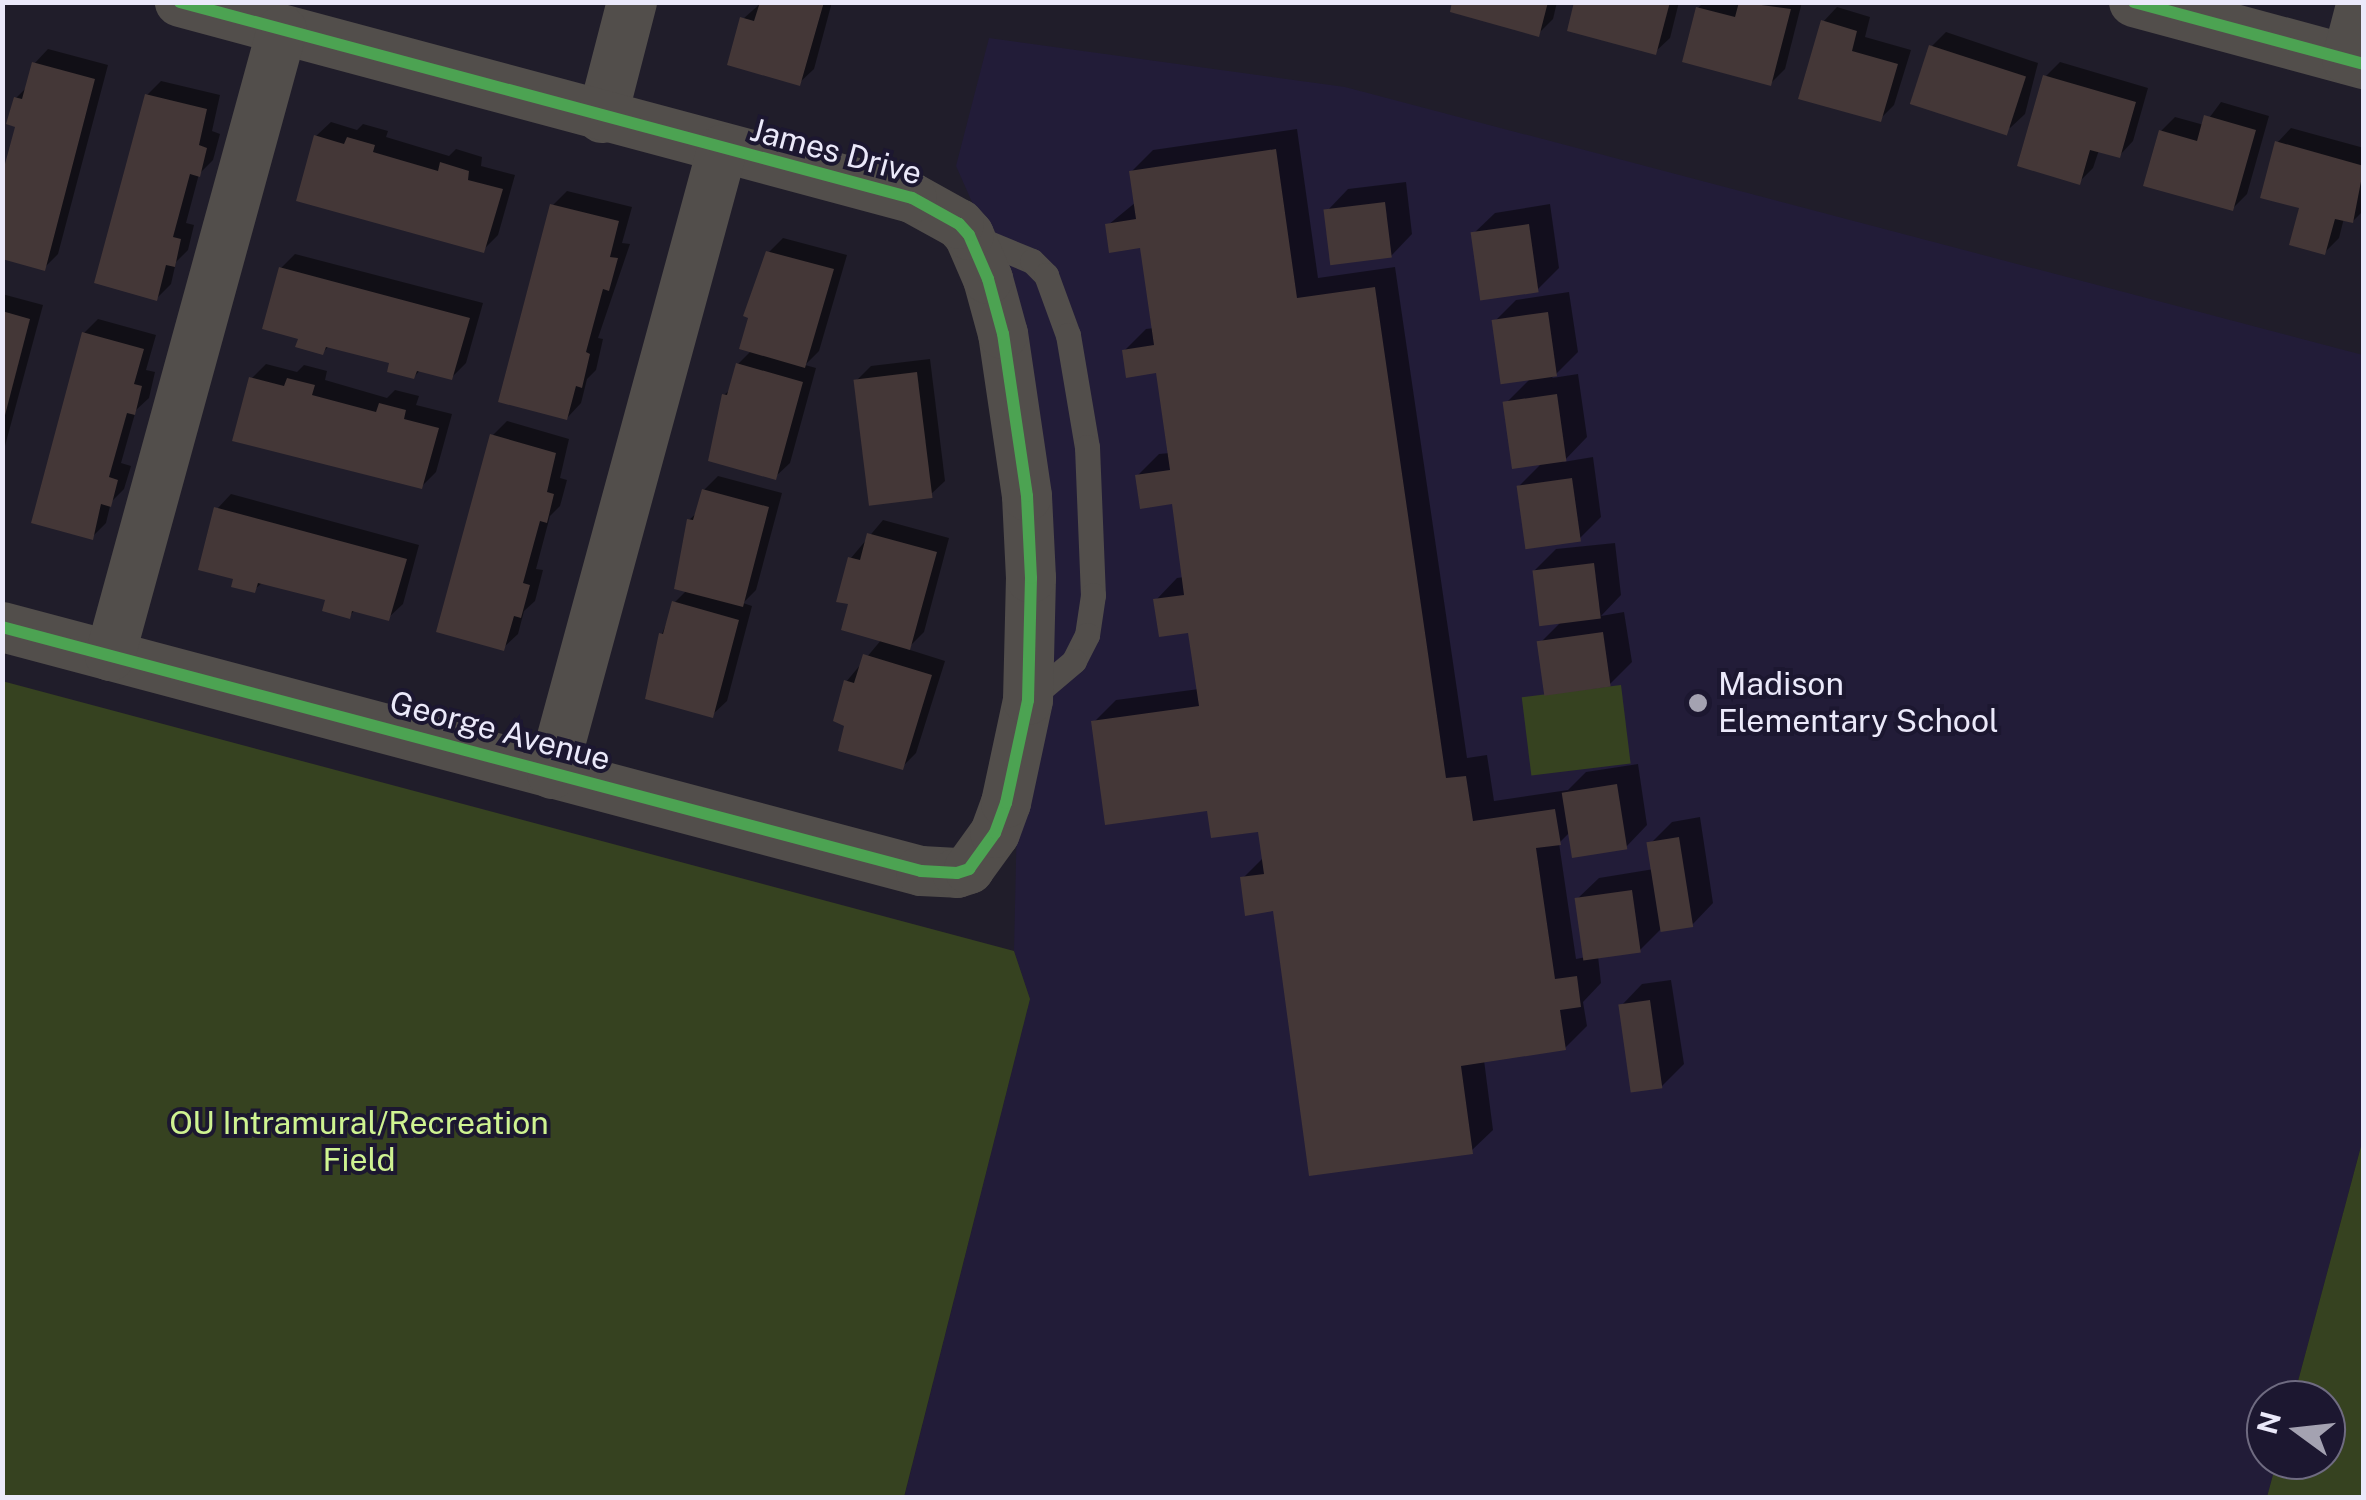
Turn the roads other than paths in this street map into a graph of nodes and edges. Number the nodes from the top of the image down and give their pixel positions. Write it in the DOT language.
graph roads {
  1 [pos="180,2"];
  2 [pos="632,2"];
  3 [pos="2134,2"];
  4 [pos="2362,2"];
  5 [pos="282,30"];
  6 [pos="2355,62"];
  7 [pos="602,118"];
  8 [pos="722,150"];
  9 [pos="2,627"];
  10 [pos="110,656"];
  11 [pos="552,774"];
  12 [pos="983,851"];
  1 -- 5 [label="street, James Drive"];
  2 -- 7 [label="street"];
  3 -- 6 [label="street"];
  4 -- 6 [label="street"];
  5 -- 7 [label="street, James Drive"];
  5 -- 10 [label="street"];
  7 -- 8 [label="street, James Drive"];
  8 -- 11 [label="street"];
  8 -- 12 [label="street, James Drive"];
  9 -- 10 [label="street, George Avenue"];
  10 -- 11 [label="street, George Avenue"];
  11 -- 12 [label="street, George Avenue"];
}
